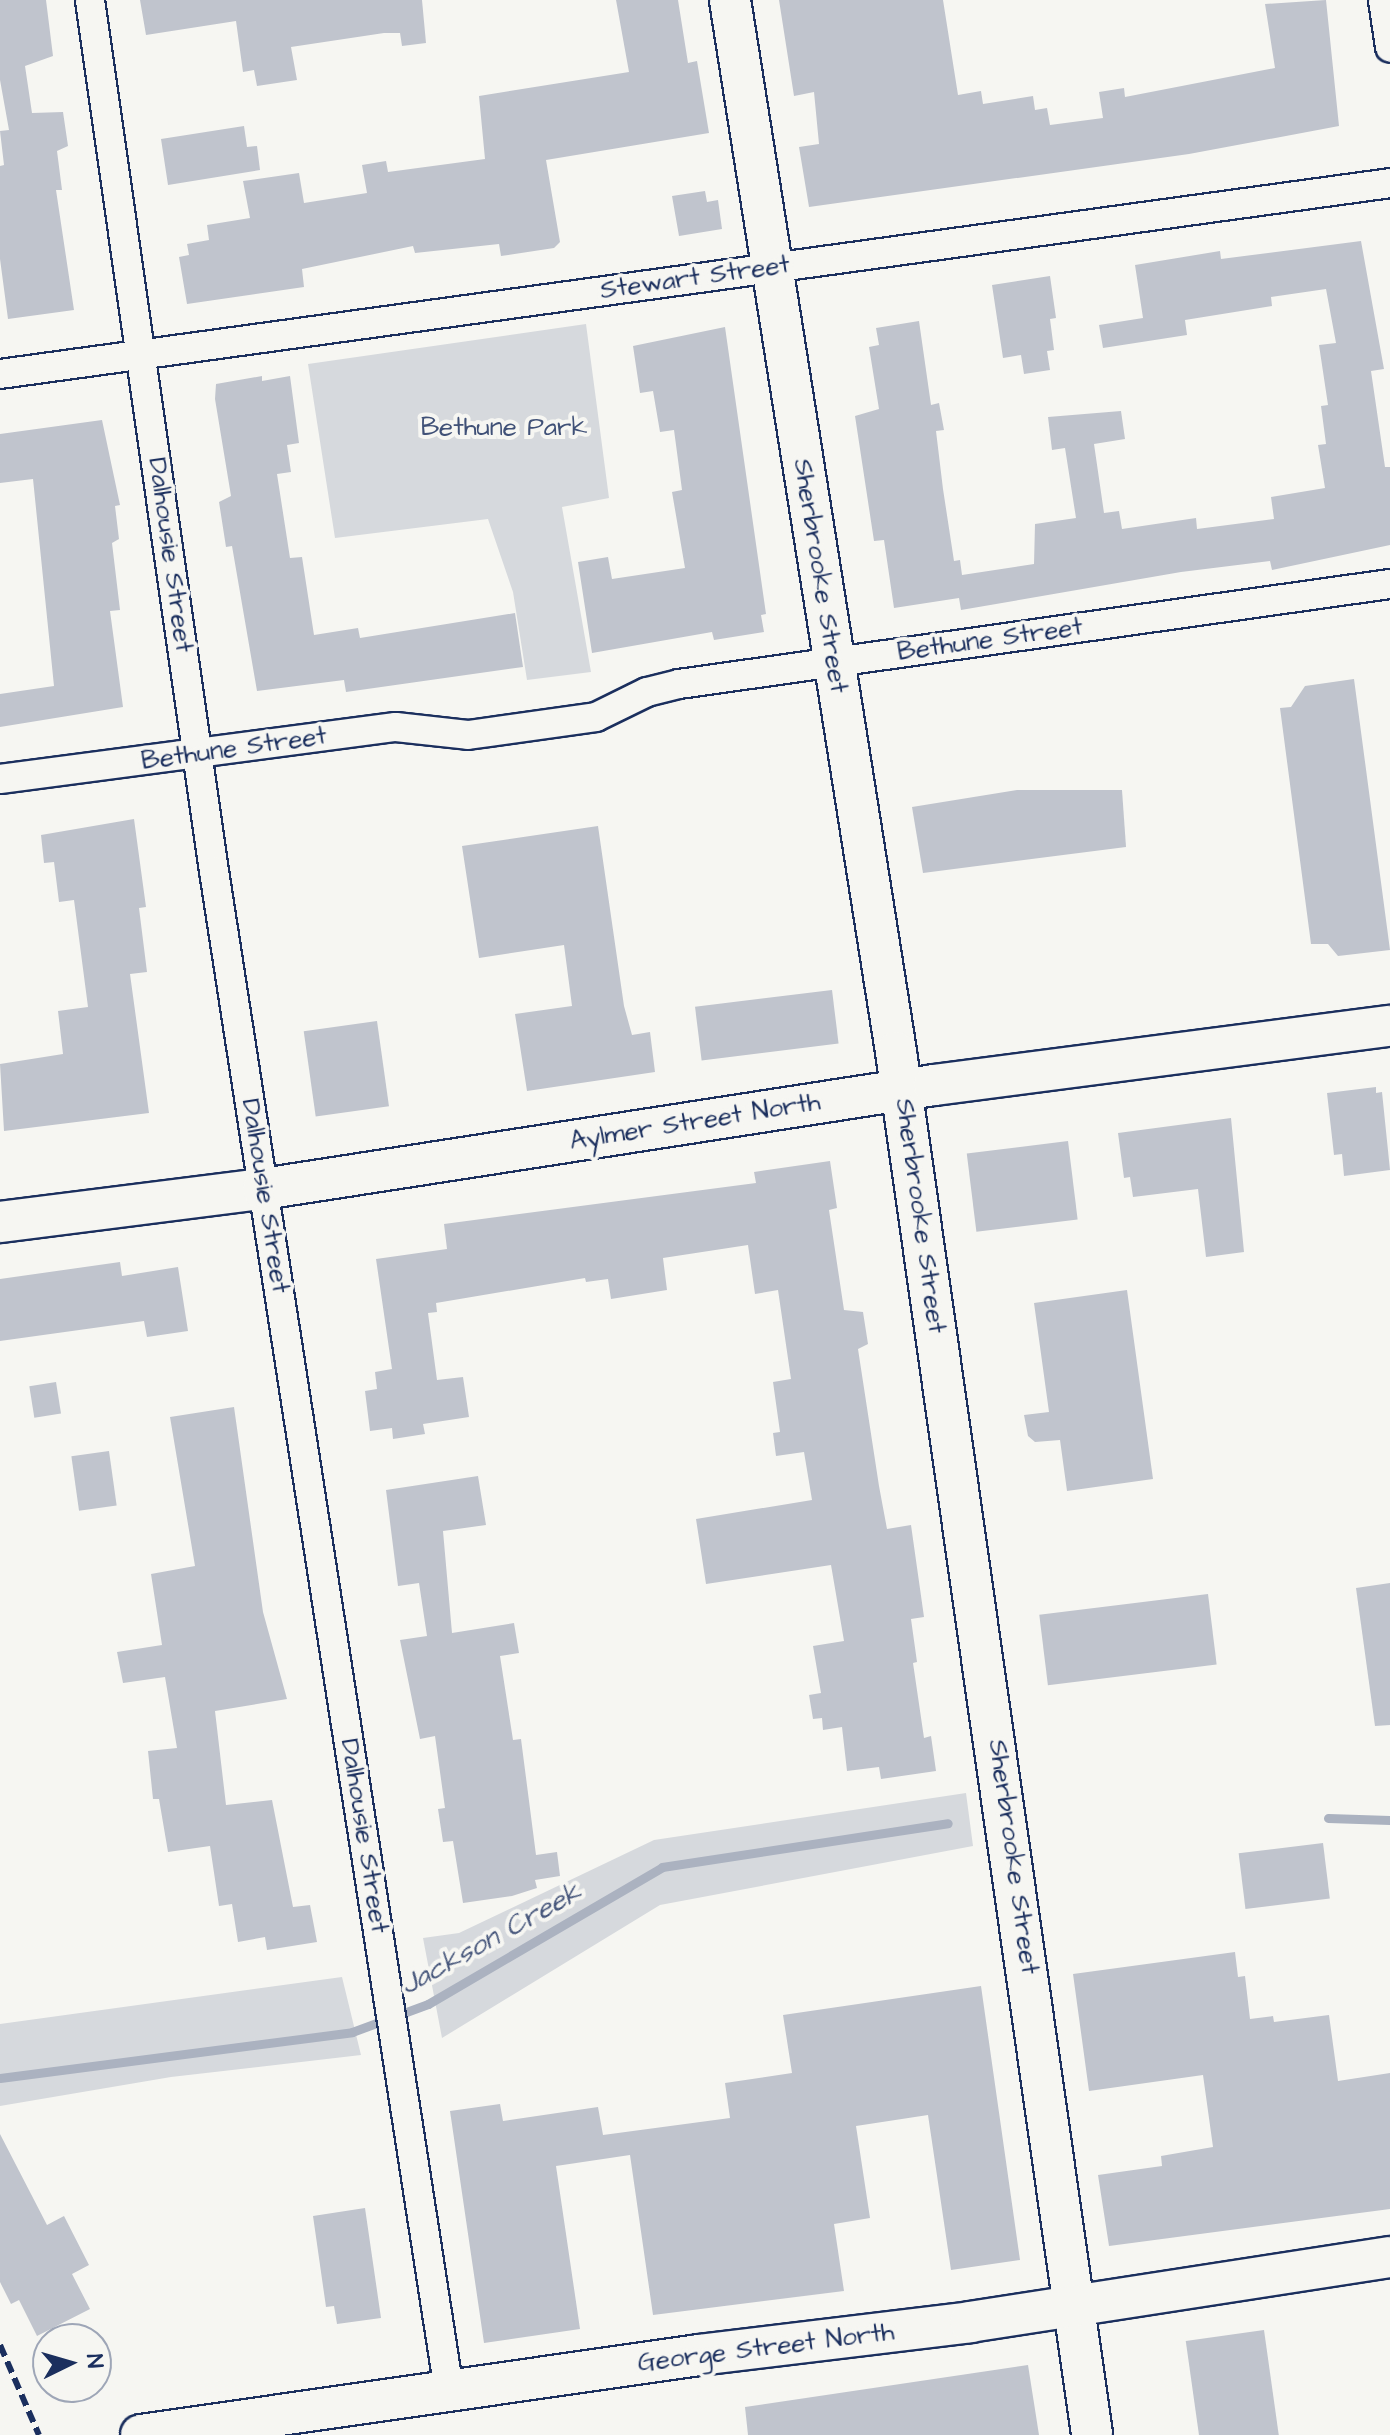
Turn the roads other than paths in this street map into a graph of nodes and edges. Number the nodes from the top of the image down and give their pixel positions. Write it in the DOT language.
graph roads {
  1 [pos="90,0"];
  2 [pos="730,0"];
  3 [pos="1383,0"];
  4 [pos="1390,47"];
  5 [pos="1390,183"];
  6 [pos="771,269"];
  7 [pos="141,353"];
  8 [pos="0,374"];
  9 [pos="1390,584"];
  10 [pos="834,663"];
  11 [pos="197,755"];
  12 [pos="0,779"];
  13 [pos="1390,1026"];
  14 [pos="901,1090"];
  15 [pos="263,1189"];
  16 [pos="0,1222"];
  17 [pos="1390,2257"];
  18 [pos="1074,2302"];
  19 [pos="970,2322"];
  20 [pos="1084,2376"];
  21 [pos="449,2391"];
  22 [pos="141,2435"];
  23 [pos="1092,2435"];
  1 -- 7 [label="street, Dalhousie Street"];
  2 -- 6 [label="main road, Sherbrooke Street"];
  3 -- 4 [label="street"];
  5 -- 6 [label="street, Stewart Street"];
  6 -- 7 [label="street, Stewart Street"];
  6 -- 10 [label="main road, Sherbrooke Street"];
  7 -- 8 [label="street, Stewart Street"];
  7 -- 11 [label="street, Dalhousie Street"];
  9 -- 10 [label="street, Bethune Street"];
  10 -- 11 [label="street, Bethune Street"];
  10 -- 14 [label="main road, Sherbrooke Street"];
  11 -- 12 [label="street, Bethune Street"];
  11 -- 15 [label="street, Dalhousie Street"];
  13 -- 14 [label="main road, Aylmer Street North"];
  14 -- 15 [label="main road, Aylmer Street North"];
  14 -- 18 [label="main road, Sherbrooke Street"];
  15 -- 16 [label="main road, Aylmer Street North"];
  15 -- 21 [label="street, Dalhousie Street"];
  17 -- 18 [label="main road, George Street North"];
  18 -- 19 [label="main road, George Street North"];
  18 -- 20 [label="main road, Sherbrooke Street"];
  19 -- 20 [label="main road"];
  19 -- 21 [label="main road, George Street North"];
  20 -- 23 [label="main road, Sherbrooke Street"];
  21 -- 22 [label="main road, George Street North"];
}
